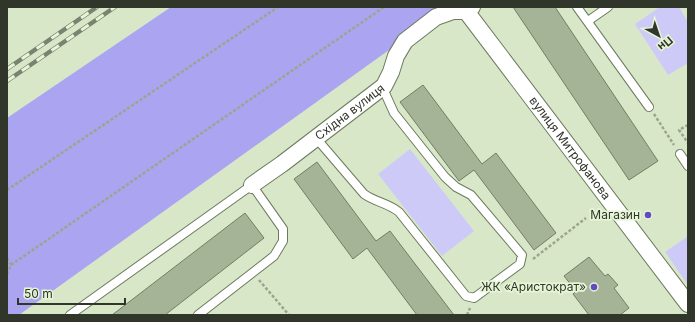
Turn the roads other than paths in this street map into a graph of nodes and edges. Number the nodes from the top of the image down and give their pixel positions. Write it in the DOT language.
graph roads {
  1 [pos="578,7"];
  2 [pos="608,7"];
  3 [pos="469,9"];
  4 [pos="588,21"];
  5 [pos="384,86"];
  6 [pos="649,107"];
  7 [pos="316,138"];
  8 [pos="680,154"];
  9 [pos="688,166"];
  10 [pos="252,185"];
  11 [pos="688,304"];
  12 [pos="70,315"];
  13 [pos="198,315"];
  1 -- 4 [label="lane"];
  2 -- 4 [label="lane"];
  3 -- 5 [label="street, Східна вулиця"];
  3 -- 11 [label="street, вулиця Митрофанова"];
  4 -- 6 [label="lane"];
  5 -- 7 [label="street, Східна вулиця"];
  5 -- 7 [label="lane"];
  7 -- 10 [label="street, Східна вулиця"];
  8 -- 9 [label="lane"];
  10 -- 12 [label="lane"];
  10 -- 13 [label="lane"];
}
